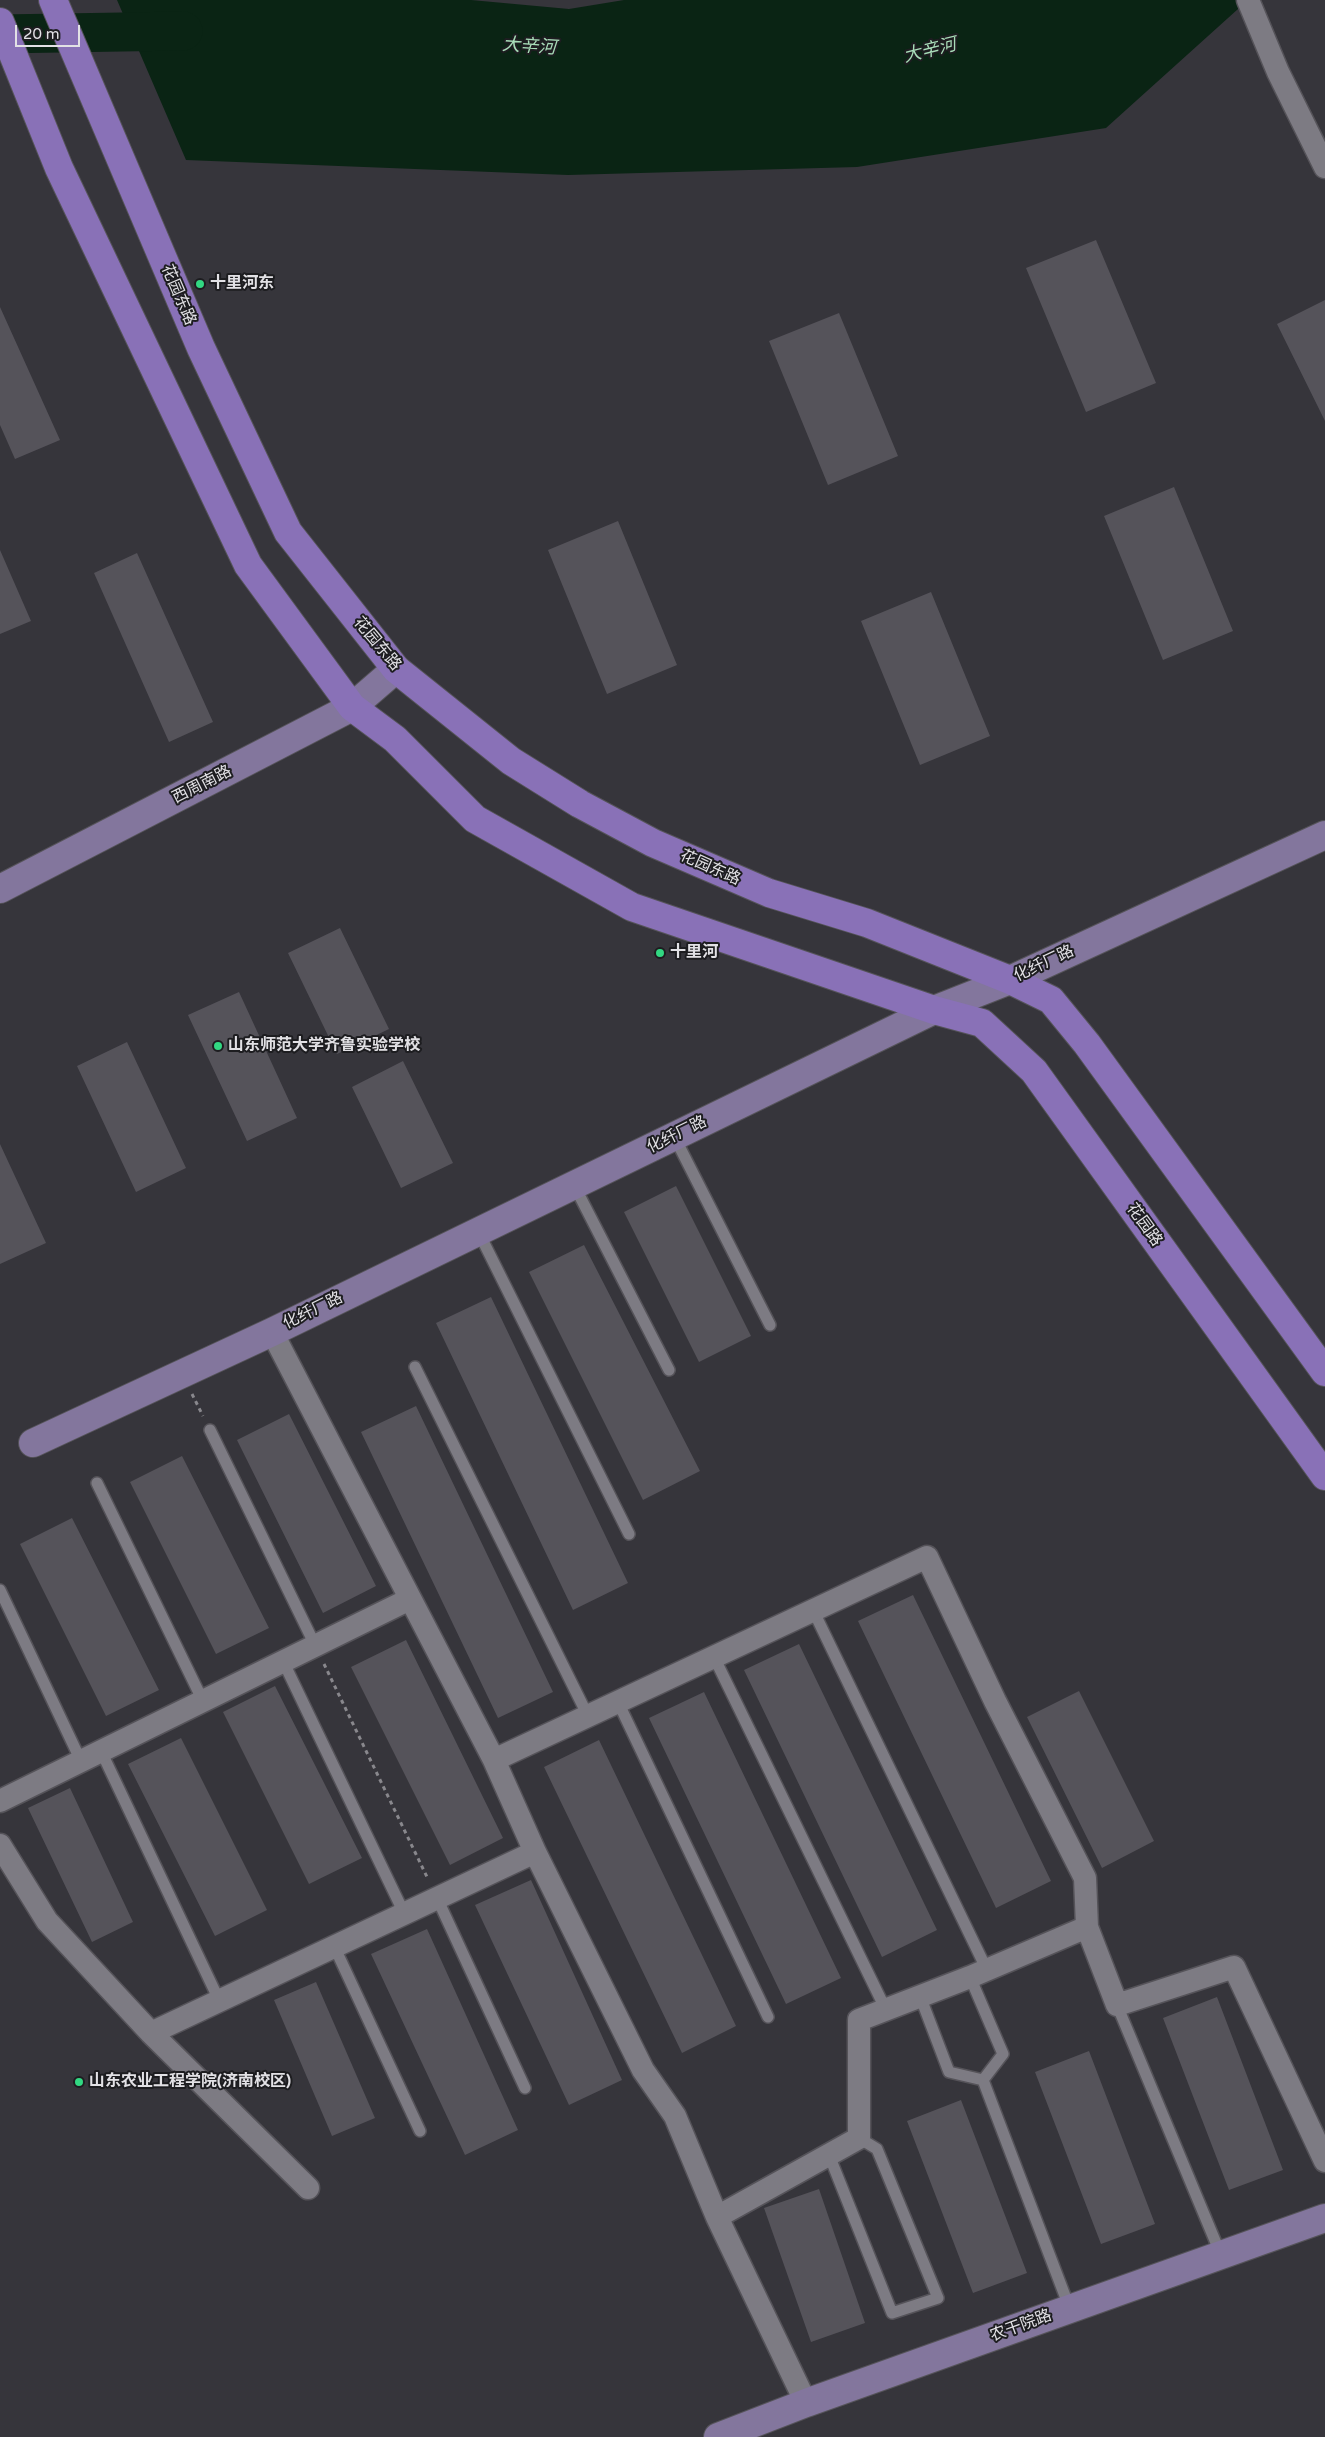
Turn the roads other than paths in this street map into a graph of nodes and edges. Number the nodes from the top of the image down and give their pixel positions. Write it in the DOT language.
graph roads {
  1 [pos="53,0"];
  2 [pos="1250,6"];
  3 [pos="0,22"];
  4 [pos="1325,167"];
  5 [pos="396,669"];
  6 [pos="352,707"];
  7 [pos="1325,835"];
  8 [pos="0,889"];
  9 [pos="1010,980"];
  10 [pos="934,1010"];
  11 [pos="674,1136"];
  12 [pos="574,1185"];
  13 [pos="478,1231"];
  14 [pos="770,1325"];
  15 [pos="272,1332"];
  16 [pos="415,1367"];
  17 [pos="669,1370"];
  18 [pos="1325,1372"];
  19 [pos="210,1430"];
  20 [pos="33,1442"];
  21 [pos="1325,1476"];
  22 [pos="96,1482"];
  23 [pos="629,1534"];
  24 [pos="0,1590"];
  25 [pos="410,1599"];
  26 [pos="813,1610"];
  27 [pos="315,1646"];
  28 [pos="714,1657"];
  29 [pos="283,1661"];
  30 [pos="203,1701"];
  31 [pos="618,1702"];
  32 [pos="588,1716"];
  33 [pos="91,1756"];
  34 [pos="494,1760"];
  35 [pos="0,1802"];
  36 [pos="0,1845"];
  37 [pos="535,1852"];
  38 [pos="437,1898"];
  39 [pos="404,1913"];
  40 [pos="1087,1927"];
  41 [pos="334,1946"];
  42 [pos="978,1973"];
  43 [pos="920,1996"];
  44 [pos="219,2000"];
  45 [pos="1117,2005"];
  46 [pos="886,2010"];
  47 [pos="768,2017"];
  48 [pos="151,2033"];
  49 [pos="983,2080"];
  50 [pos="525,2088"];
  51 [pos="420,2131"];
  52 [pos="860,2138"];
  53 [pos="829,2155"];
  54 [pos="1325,2162"];
  55 [pos="308,2188"];
  56 [pos="717,2217"];
  57 [pos="1325,2218"];
  58 [pos="1221,2255"];
  59 [pos="1070,2309"];
  60 [pos="806,2403"];
  61 [pos="718,2437"];
  1 -- 5 [label="main road, 花园东路"];
  2 -- 4 [label="street"];
  3 -- 6 [label="main road"];
  5 -- 6 [label="street, 西周南路"];
  5 -- 9 [label="main road, 花园东路"];
  6 -- 8 [label="street, 西周南路"];
  6 -- 10 [label="main road"];
  7 -- 9 [label="street, 化纤厂路"];
  9 -- 10 [label="street, 化纤厂路"];
  9 -- 18 [label="main road"];
  10 -- 11 [label="street, 化纤厂路"];
  10 -- 21 [label="main road, 花园路"];
  11 -- 12 [label="street, 化纤厂路"];
  11 -- 14 [label="lane"];
  12 -- 13 [label="street, 化纤厂路"];
  12 -- 17 [label="lane"];
  13 -- 15 [label="street, 化纤厂路"];
  13 -- 23 [label="lane"];
  15 -- 20 [label="street, 化纤厂路"];
  15 -- 25 [label="street"];
  16 -- 32 [label="lane"];
  19 -- 27 [label="lane"];
  22 -- 30 [label="lane"];
  24 -- 33 [label="lane"];
  25 -- 27 [label="street"];
  25 -- 34 [label="street"];
  26 -- 28 [label="street"];
  26 -- 40 [label="street"];
  26 -- 42 [label="lane"];
  27 -- 29 [label="street"];
  28 -- 31 [label="street"];
  28 -- 46 [label="lane"];
  29 -- 30 [label="street"];
  29 -- 39 [label="lane"];
  30 -- 33 [label="street"];
  31 -- 32 [label="street"];
  31 -- 47 [label="lane"];
  32 -- 34 [label="street"];
  33 -- 35 [label="street"];
  33 -- 44 [label="lane"];
  34 -- 37 [label="street"];
  36 -- 48 [label="street"];
  37 -- 38 [label="street"];
  37 -- 56 [label="street"];
  38 -- 39 [label="street"];
  38 -- 50 [label="lane"];
  39 -- 41 [label="street"];
  40 -- 42 [label="street"];
  40 -- 45 [label="street"];
  41 -- 44 [label="street"];
  41 -- 51 [label="lane"];
  42 -- 43 [label="street"];
  42 -- 49 [label="lane"];
  43 -- 46 [label="street"];
  43 -- 49 [label="lane"];
  44 -- 48 [label="street"];
  45 -- 54 [label="street"];
  45 -- 58 [label="lane"];
  46 -- 52 [label="street"];
  48 -- 55 [label="street"];
  49 -- 59 [label="lane"];
  52 -- 53 [label="street"];
  52 -- 53 [label="lane"];
  53 -- 56 [label="street"];
  56 -- 60 [label="street"];
  57 -- 58 [label="street, 农干院路"];
  58 -- 59 [label="street, 农干院路"];
  59 -- 60 [label="street, 农干院路"];
  60 -- 61 [label="street, 农干院路"];
}
